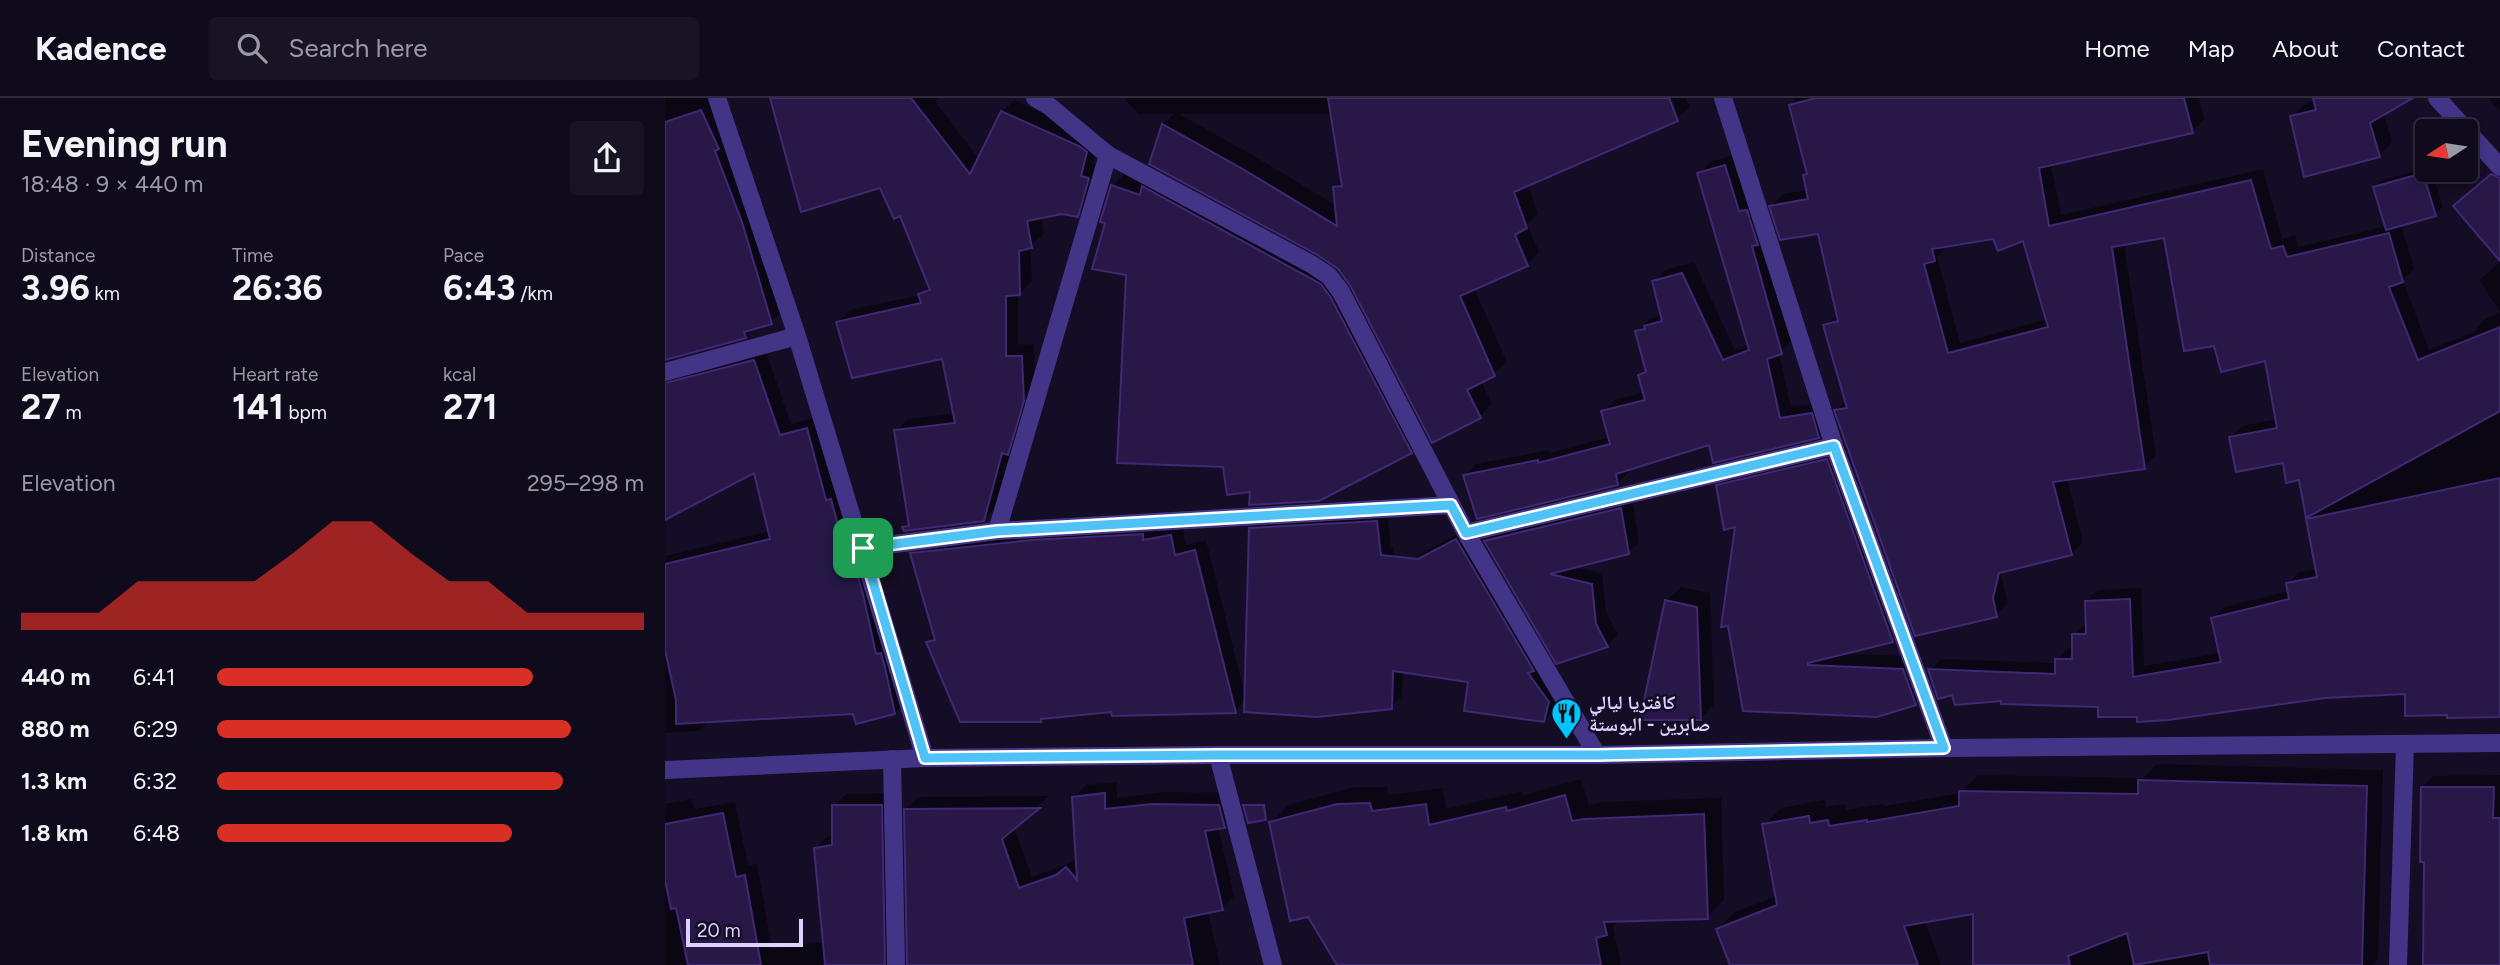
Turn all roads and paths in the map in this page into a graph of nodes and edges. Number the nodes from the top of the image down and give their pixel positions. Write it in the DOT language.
graph roads {
  1 [pos="717,98"];
  2 [pos="1723,98"];
  3 [pos="2437,98"];
  4 [pos="1048,101"];
  5 [pos="1108,155"];
  6 [pos="2500,167"];
  7 [pos="797,336"];
  8 [pos="665,372"];
  9 [pos="1834,446"];
  10 [pos="1451,505"];
  11 [pos="997,531"];
  12 [pos="1466,533"];
  13 [pos="863,548"];
  14 [pos="2500,743"];
  15 [pos="2405,744"];
  16 [pos="1944,748"];
  17 [pos="1218,755"];
  18 [pos="1597,755"];
  19 [pos="925,758"];
  20 [pos="892,759"];
  21 [pos="665,770"];
  22 [pos="897,965"];
  23 [pos="1273,965"];
  24 [pos="2398,965"];
  1 -- 7 [label="street"];
  2 -- 9 [label="street"];
  3 -- 6 [label="street"];
  4 -- 5 [label="street"];
  5 -- 10 [label="street"];
  5 -- 11 [label="street"];
  7 -- 8 [label="street"];
  7 -- 13 [label="street"];
  9 -- 12 [label="street"];
  9 -- 16 [label="street"];
  10 -- 11 [label="street"];
  10 -- 12 [label="street"];
  11 -- 13 [label="street"];
  12 -- 18 [label="street"];
  13 -- 19 [label="street"];
  14 -- 15 [label="street"];
  15 -- 16 [label="street"];
  15 -- 24 [label="street"];
  16 -- 18 [label="street"];
  17 -- 18 [label="street"];
  17 -- 19 [label="street"];
  17 -- 23 [label="street"];
  19 -- 20 [label="street"];
  20 -- 21 [label="street"];
  20 -- 22 [label="street"];
}
